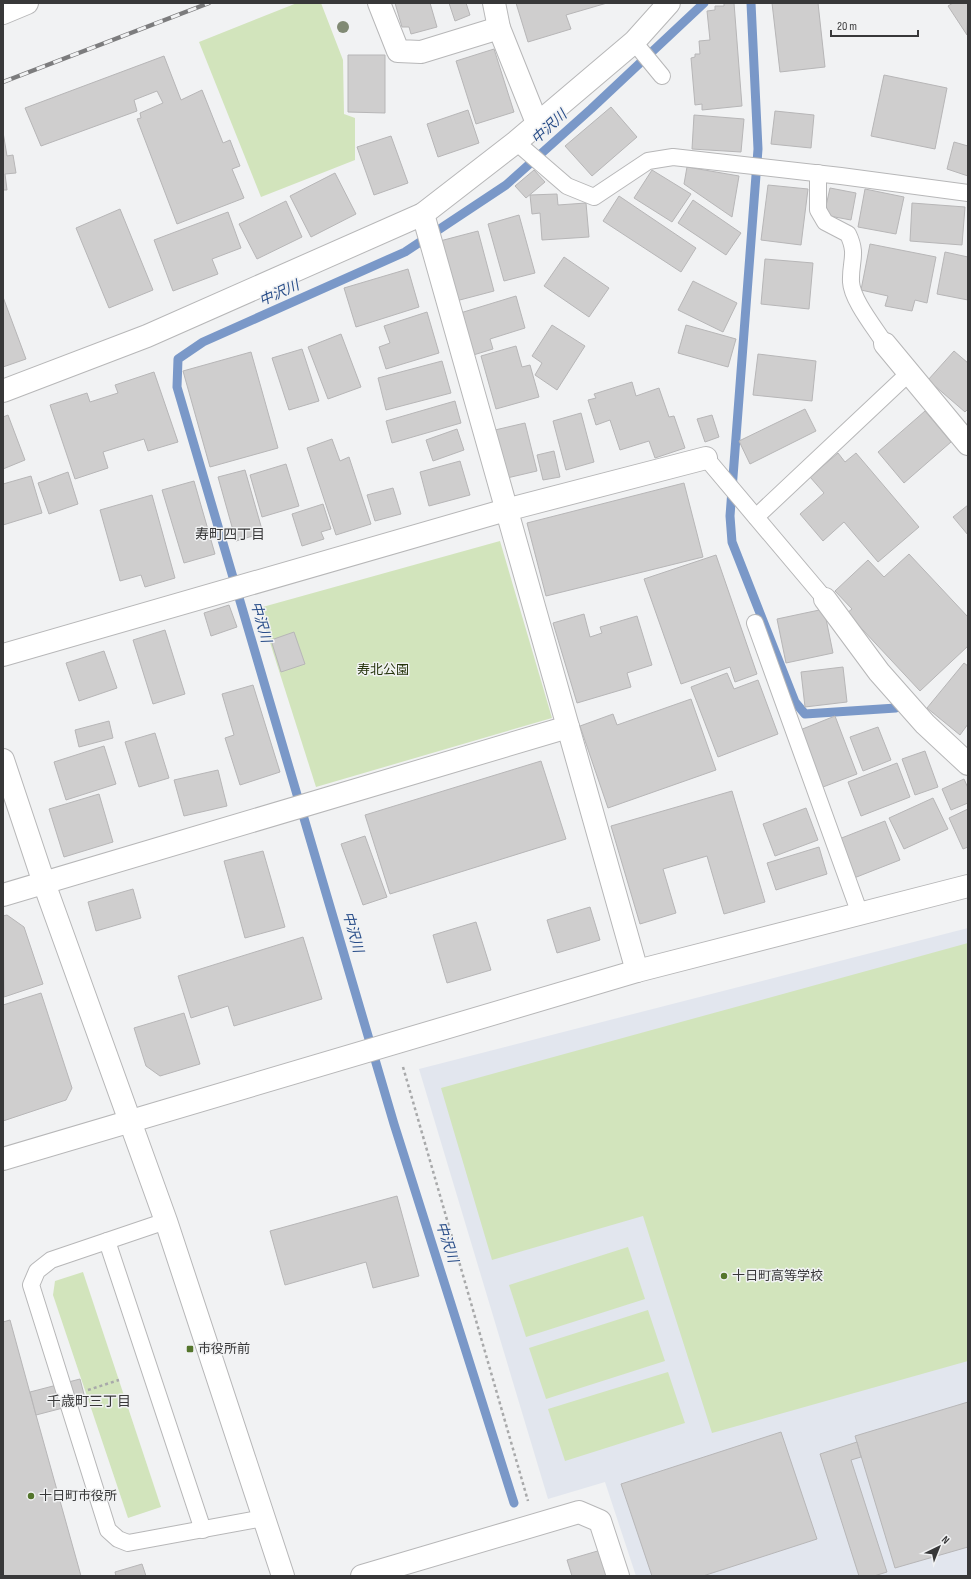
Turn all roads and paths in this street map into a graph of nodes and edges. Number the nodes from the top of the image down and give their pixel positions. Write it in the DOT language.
graph roads {
  1 [pos="27,3"];
  2 [pos="379,3"];
  3 [pos="494,3"];
  4 [pos="669,3"];
  5 [pos="3,13"];
  6 [pos="499,28"];
  7 [pos="634,42"];
  8 [pos="662,76"];
  9 [pos="537,123"];
  10 [pos="516,142"];
  11 [pos="818,173"];
  12 [pos="968,193"];
  13 [pos="423,214"];
  14 [pos="885,344"];
  15 [pos="909,373"];
  16 [pos="3,391"];
  17 [pos="968,444"];
  18 [pos="706,458"];
  19 [pos="506,510"];
  20 [pos="756,517"];
  21 [pos="825,599"];
  22 [pos="755,623"];
  23 [pos="3,655"];
  24 [pos="568,727"];
  25 [pos="3,760"];
  26 [pos="968,764"];
  27 [pos="44,883"];
  28 [pos="968,886"];
  29 [pos="3,895"];
  30 [pos="860,914"];
  31 [pos="637,971"];
  32 [pos="396,1042"];
  33 [pos="130,1120"];
  34 [pos="3,1159"];
  35 [pos="166,1221"];
  36 [pos="107,1241"];
  37 [pos="118,1380"];
  38 [pos="82,1391"];
  39 [pos="264,1518"];
  40 [pos="535,1525"];
  41 [pos="203,1530"];
  42 [pos="283,1576"];
  43 [pos="362,1576"];
  44 [pos="618,1576"];
  1 -- 5 [label="street"];
  2 -- 6 [label="street"];
  3 -- 6 [label="street"];
  4 -- 7 [label="street"];
  6 -- 9 [label="street"];
  7 -- 8 [label="lane"];
  7 -- 9 [label="street"];
  9 -- 10 [label="street"];
  10 -- 11 [label="lane"];
  10 -- 13 [label="street"];
  11 -- 12 [label="lane"];
  11 -- 14 [label="lane"];
  13 -- 16 [label="street"];
  13 -- 19 [label="street"];
  14 -- 15 [label="street"];
  15 -- 17 [label="street"];
  15 -- 20 [label="lane"];
  18 -- 19 [label="street"];
  18 -- 20 [label="lane"];
  19 -- 23 [label="street"];
  19 -- 24 [label="street"];
  20 -- 21 [label="lane"];
  21 -- 26 [label="street"];
  22 -- 30 [label="lane"];
  24 -- 27 [label="street"];
  24 -- 31 [label="street"];
  25 -- 27 [label="street"];
  27 -- 29 [label="street"];
  27 -- 33 [label="street"];
  28 -- 30 [label="street"];
  30 -- 31 [label="street"];
  31 -- 32 [label="street"];
  32 -- 33 [label="street"];
  32 -- 40 [label="path"];
  33 -- 34 [label="street"];
  33 -- 35 [label="street"];
  35 -- 36 [label="lane"];
  35 -- 39 [label="street"];
  36 -- 41 [label="lane"];
  36 -- 41 [label="lane"];
  37 -- 38 [label="path"];
  39 -- 41 [label="lane"];
  39 -- 42 [label="street"];
  40 -- 43 [label="street"];
  40 -- 44 [label="street"];
}
